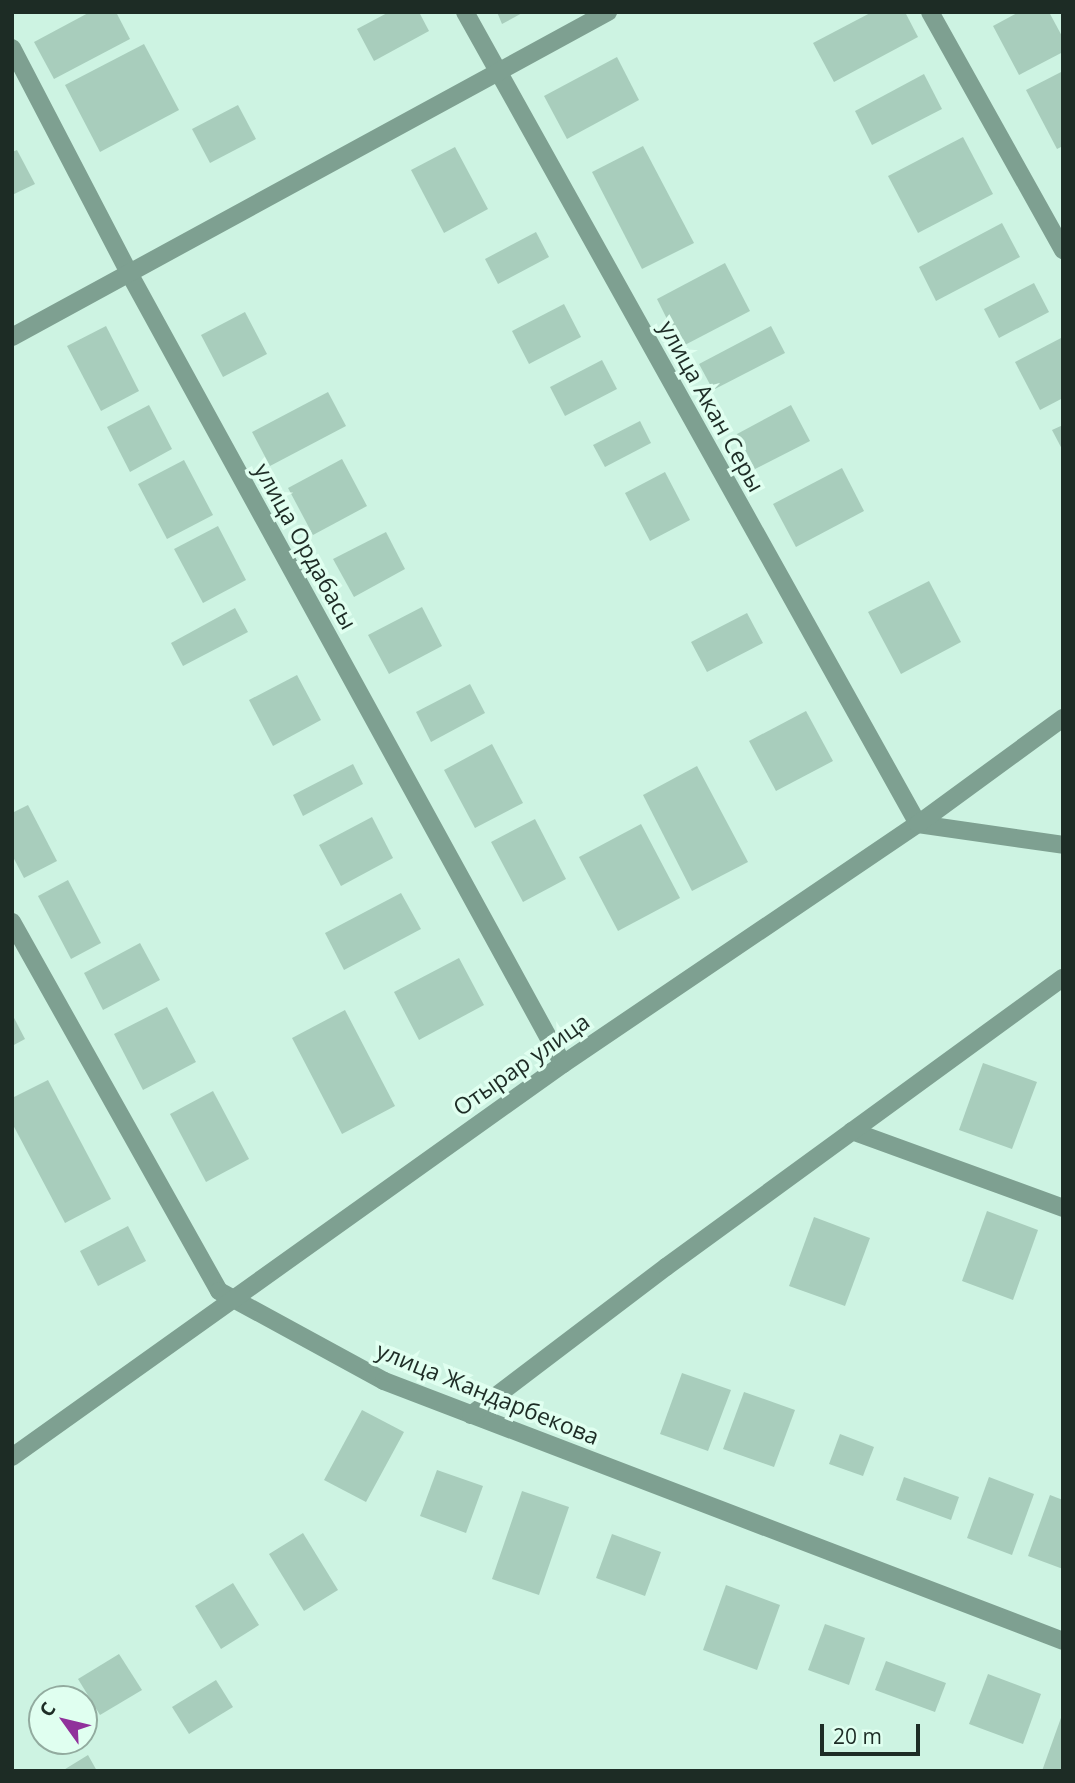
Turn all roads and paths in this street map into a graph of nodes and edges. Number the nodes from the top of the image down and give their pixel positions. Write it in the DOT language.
graph roads {
  1 [pos="465,12"];
  2 [pos="608,12"];
  3 [pos="930,12"];
  4 [pos="12,48"];
  5 [pos="498,74"];
  6 [pos="1063,250"];
  7 [pos="129,273"];
  8 [pos="12,337"];
  9 [pos="1063,718"];
  10 [pos="918,824"];
  11 [pos="1063,845"];
  12 [pos="12,922"];
  13 [pos="1063,978"];
  14 [pos="563,1064"];
  15 [pos="852,1131"];
  16 [pos="1063,1208"];
  17 [pos="235,1299"];
  18 [pos="471,1415"];
  19 [pos="12,1457"];
  20 [pos="1063,1641"];
  1 -- 5 [label="street, улица Акан Серы"];
  2 -- 5 [label="street"];
  3 -- 6 [label="street"];
  4 -- 7 [label="street, улица Ордабасы"];
  5 -- 7 [label="street"];
  5 -- 10 [label="street, улица Акан Серы"];
  7 -- 8 [label="street"];
  7 -- 14 [label="street, улица Ордабасы"];
  9 -- 10 [label="street, Отырар улица"];
  10 -- 11 [label="street"];
  10 -- 14 [label="street, Отырар улица"];
  12 -- 17 [label="street, улица Жандарбекова"];
  13 -- 15 [label="street"];
  14 -- 17 [label="street, Отырар улица"];
  15 -- 16 [label="street"];
  15 -- 18 [label="street"];
  17 -- 18 [label="street, улица Жандарбекова"];
  17 -- 19 [label="street, Отырар улица"];
  18 -- 20 [label="street, улица Жандарбекова"];
}
